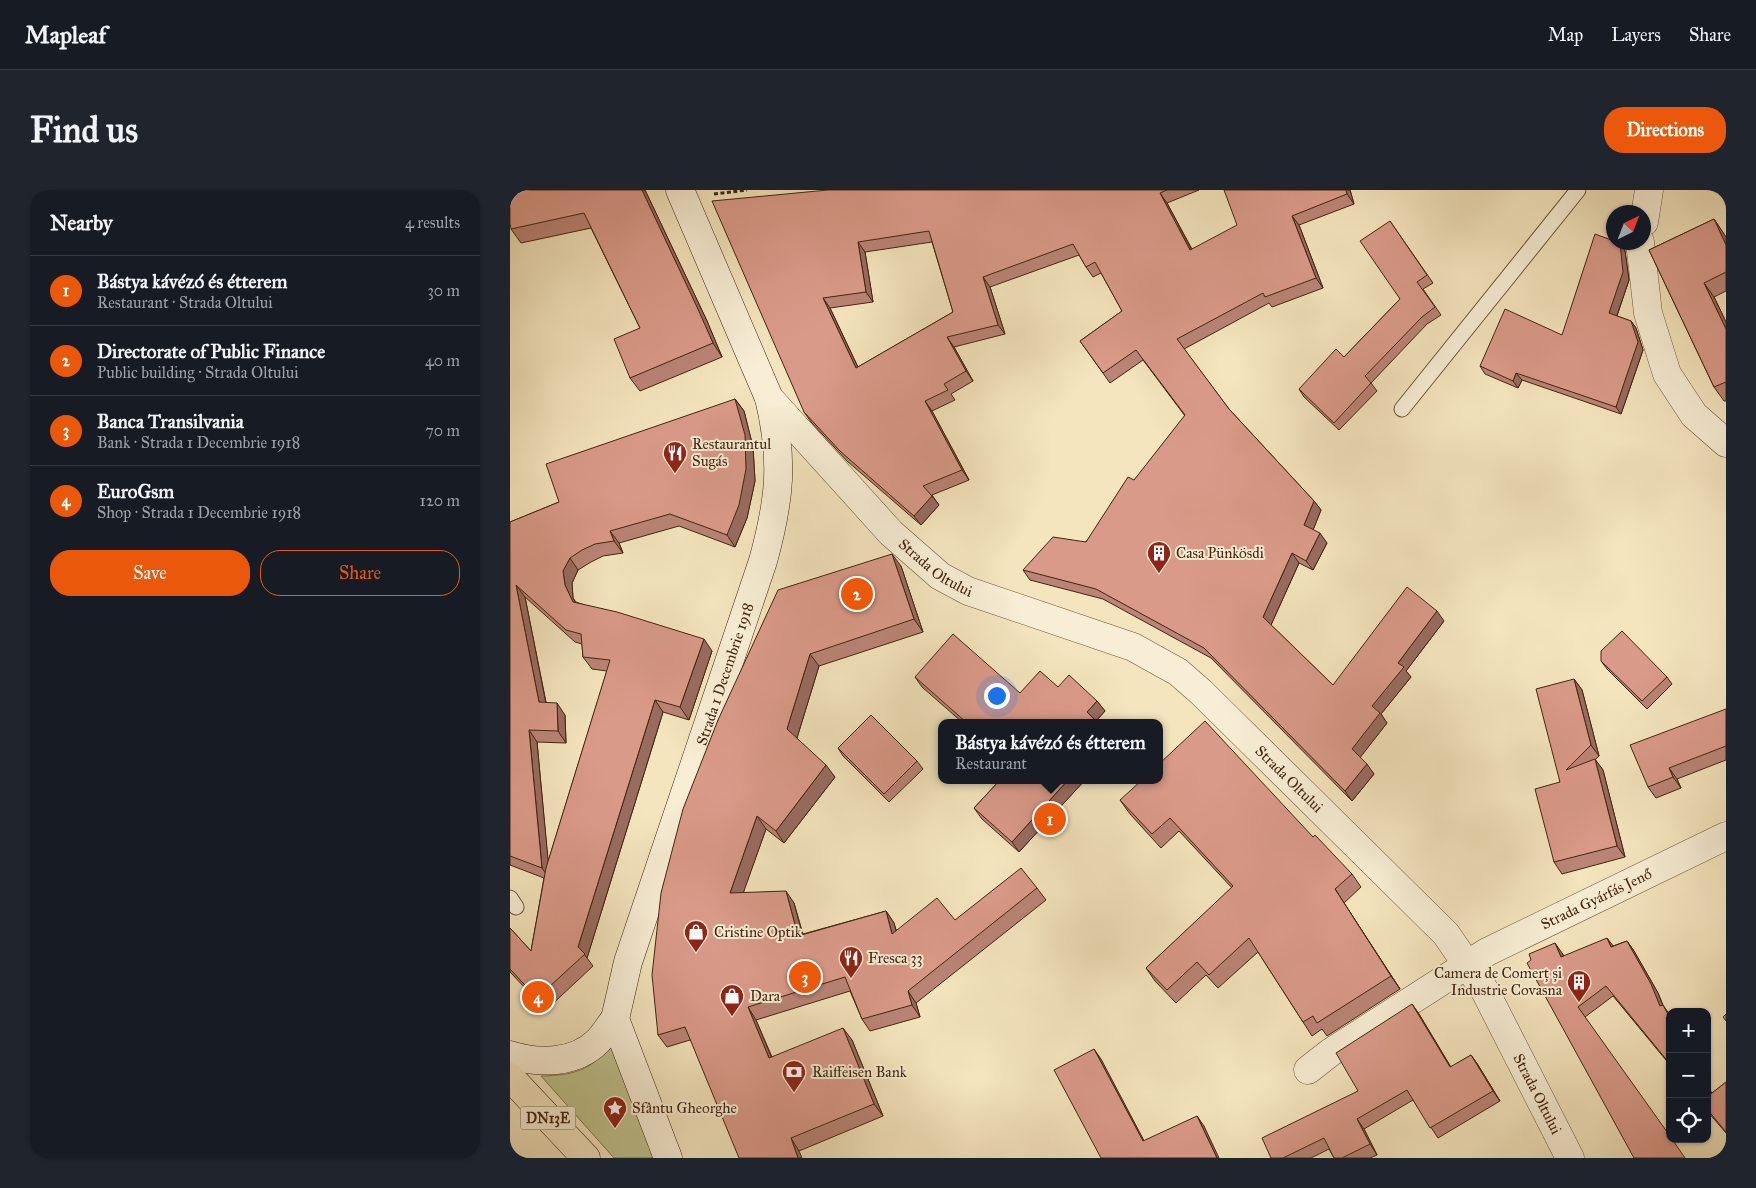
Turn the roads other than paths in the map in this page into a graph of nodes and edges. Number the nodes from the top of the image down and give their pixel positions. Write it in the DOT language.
graph roads {
  1 [pos="680,190"];
  2 [pos="1578,190"];
  3 [pos="1649,190"];
  4 [pos="1647,205"];
  5 [pos="1641,250"];
  6 [pos="769,398"];
  7 [pos="1402,410"];
  8 [pos="1726,443"];
  9 [pos="1726,836"];
  10 [pos="1468,964"];
  11 [pos="615,1019"];
  12 [pos="510,1056"];
  13 [pos="1308,1070"];
  14 [pos="510,1078"];
  15 [pos="586,1158"];
  16 [pos="668,1158"];
  17 [pos="1570,1158"];
  1 -- 6 [label="street, Strada 1 Decembrie 1918"];
  2 -- 7 [label="lane"];
  3 -- 4 [label="street"];
  5 -- 8 [label="street"];
  6 -- 10 [label="street, Strada Oltului"];
  6 -- 11 [label="street, Strada 1 Decembrie 1918"];
  9 -- 10 [label="street, Strada Gyárfás Jenő"];
  10 -- 13 [label="street, Strada Gyárfás Jenő"];
  10 -- 17 [label="street, Strada Oltului"];
  11 -- 12 [label="street"];
  11 -- 16 [label="street"];
  14 -- 15 [label="main road, DN13E"];
}
